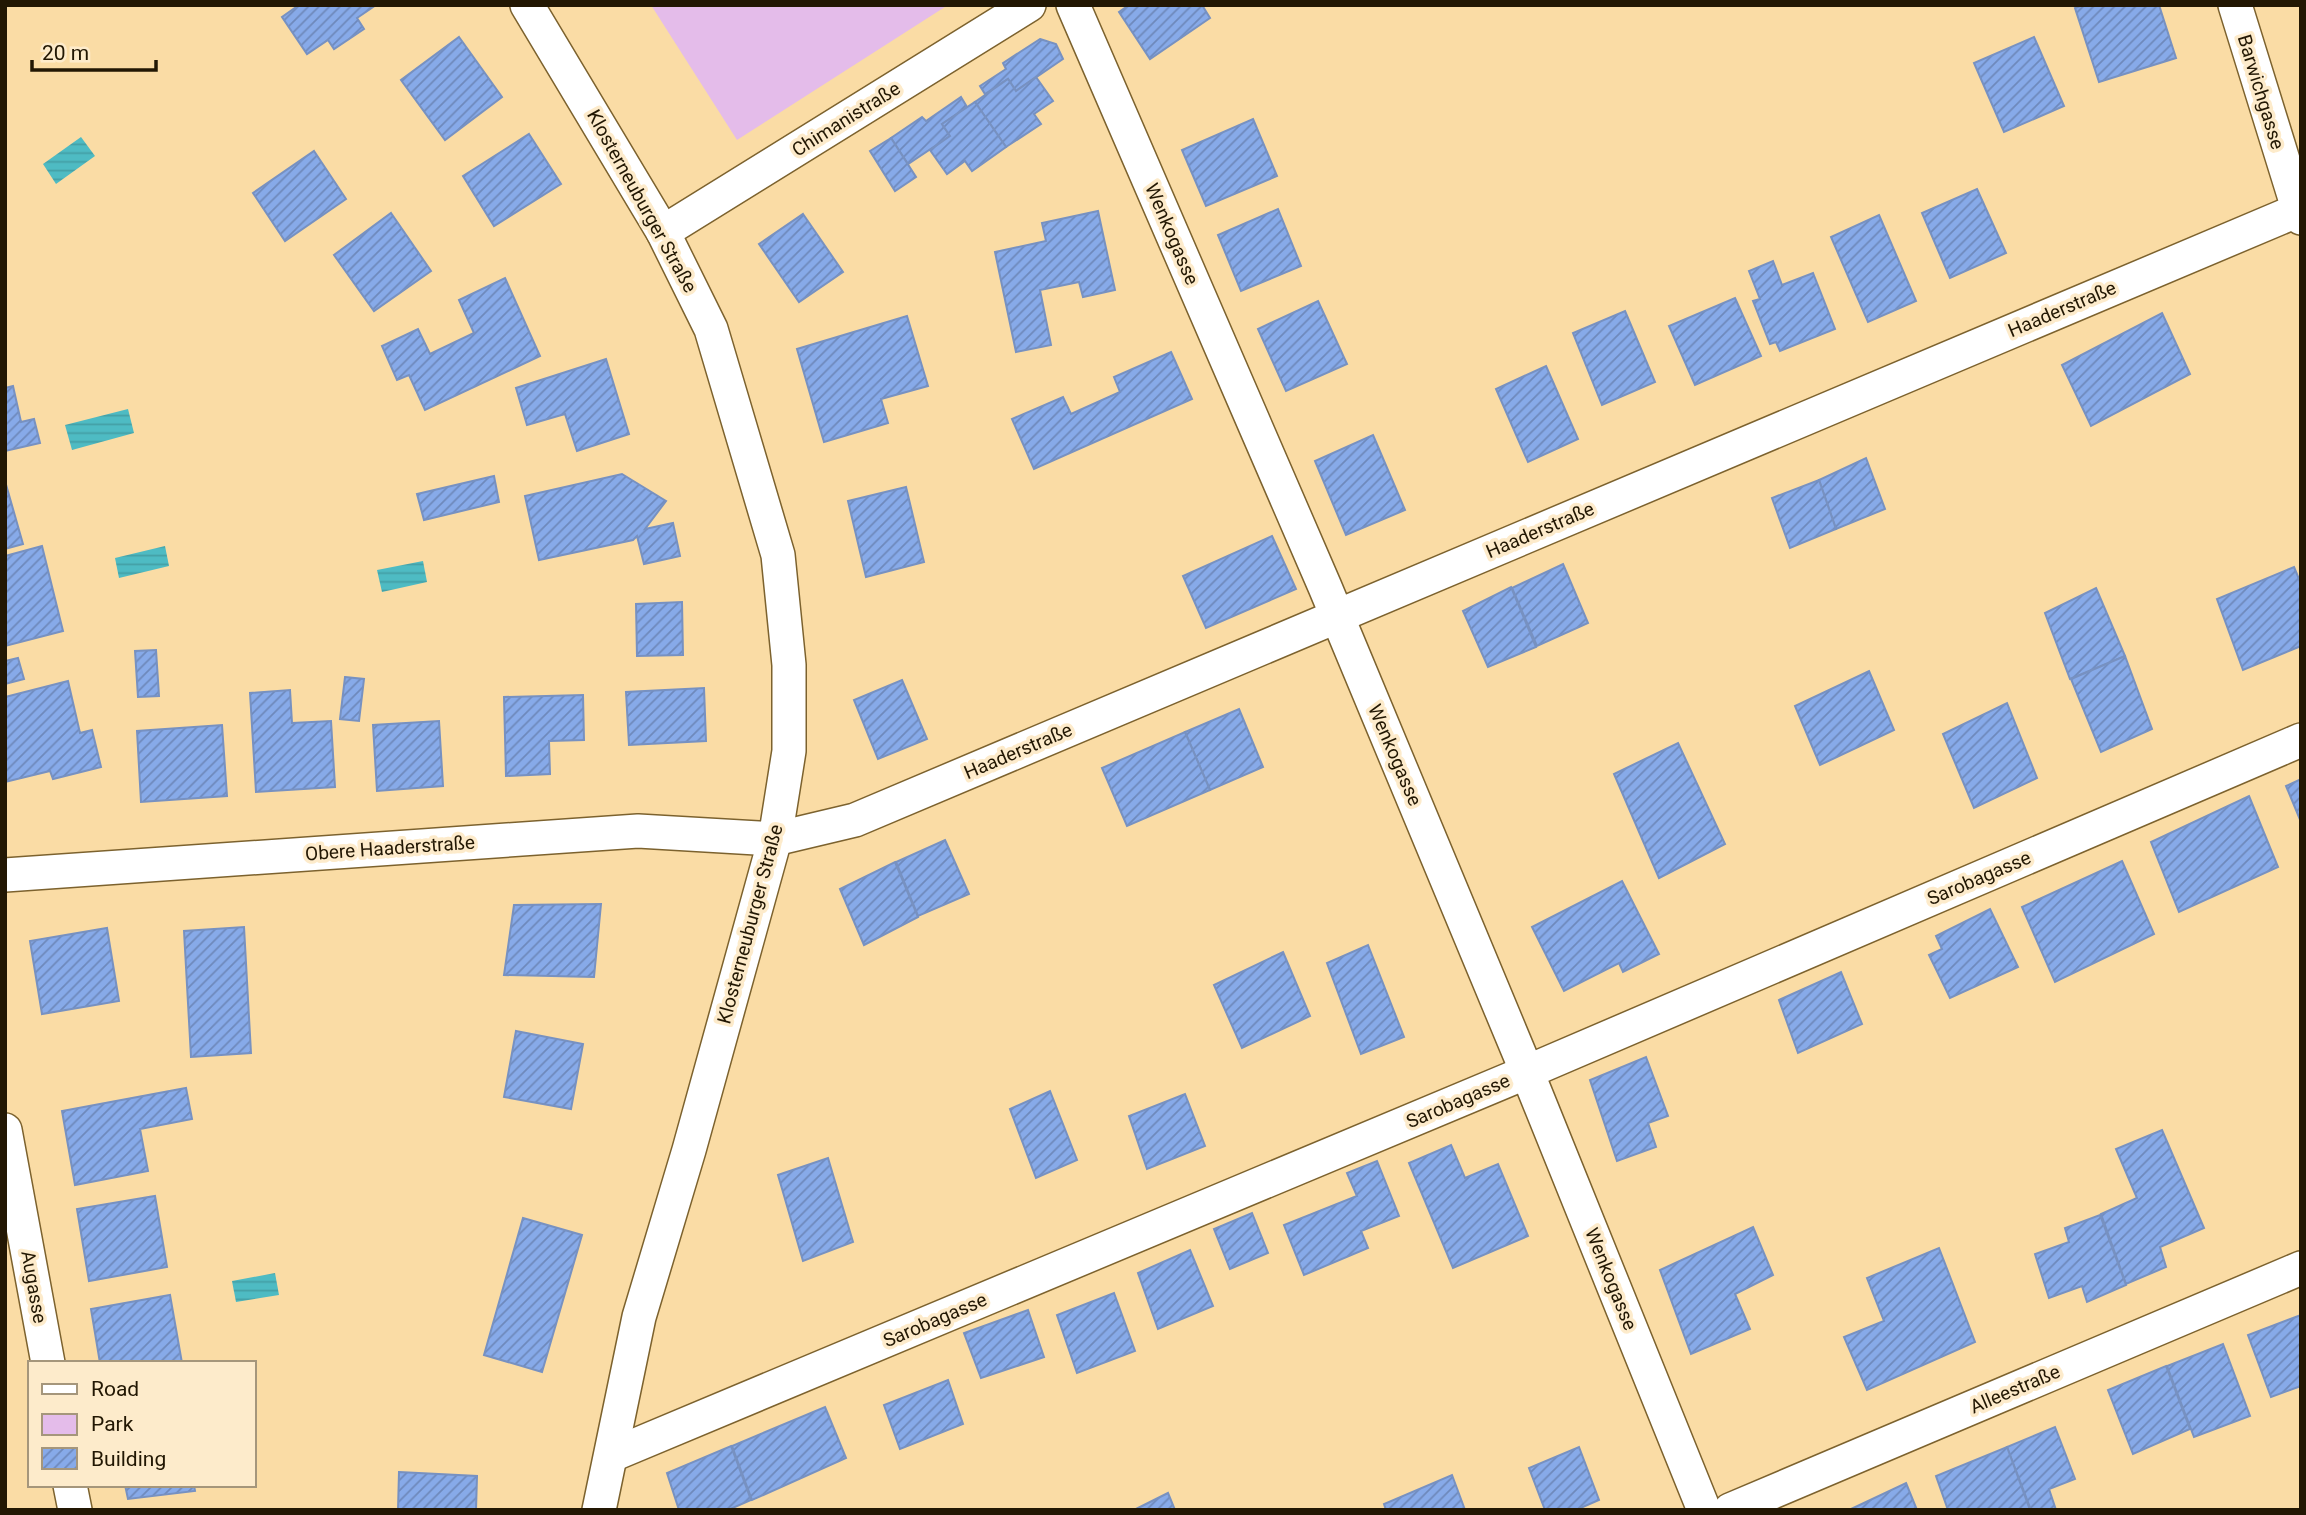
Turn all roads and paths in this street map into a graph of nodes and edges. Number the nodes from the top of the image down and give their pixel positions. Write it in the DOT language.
graph roads {
  1 [pos="527,5"];
  2 [pos="1029,5"];
  3 [pos="1073,5"];
  4 [pos="2235,5"];
  5 [pos="2300,212"];
  6 [pos="663,232"];
  7 [pos="1337,617"];
  8 [pos="2301,740"];
  9 [pos="775,839"];
  10 [pos="5,875"];
  11 [pos="1528,1072"];
  12 [pos="5,1130"];
  13 [pos="2301,1269"];
  14 [pos="48,1361"];
  15 [pos="612,1455"];
  16 [pos="70,1487"];
  17 [pos="75,1510"];
  18 [pos="599,1510"];
  19 [pos="1704,1510"];
  20 [pos="1730,1510"];
  1 -- 6 [label="street, Klosterneuburger Straße"];
  2 -- 6 [label="street, Chimanistraße"];
  3 -- 7 [label="street, Wenkogasse"];
  4 -- 5 [label="street, Barwichgasse"];
  5 -- 7 [label="street, Haaderstraße"];
  6 -- 9 [label="street, Klosterneuburger Straße"];
  7 -- 9 [label="street, Haaderstraße"];
  7 -- 11 [label="street, Wenkogasse"];
  8 -- 11 [label="street, Sarobagasse"];
  9 -- 10 [label="street, Obere Haaderstraße"];
  9 -- 15 [label="street, Klosterneuburger Straße"];
  11 -- 15 [label="street, Sarobagasse"];
  11 -- 19 [label="street, Wenkogasse"];
  12 -- 14 [label="street, Augasse"];
  13 -- 20 [label="street, Alleestraße"];
  15 -- 18 [label="street, Klosterneuburger Straße"];
  16 -- 17 [label="street"];
}
